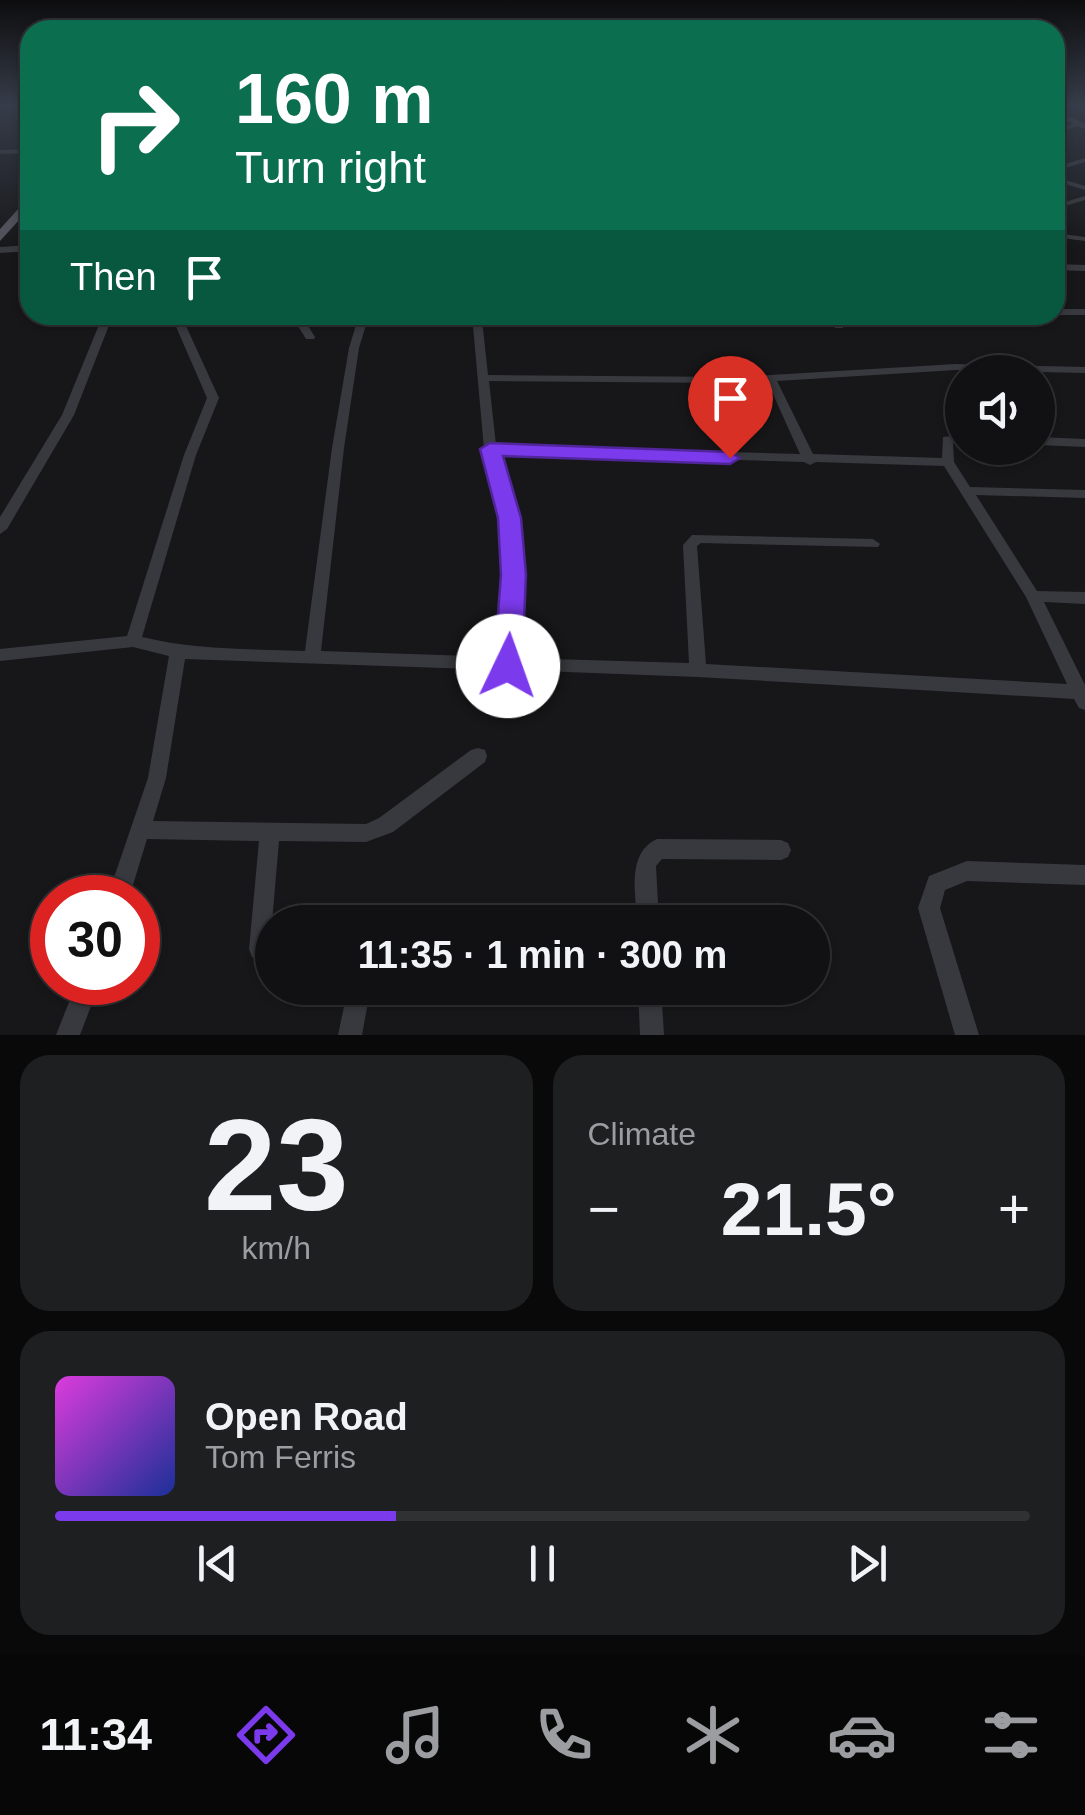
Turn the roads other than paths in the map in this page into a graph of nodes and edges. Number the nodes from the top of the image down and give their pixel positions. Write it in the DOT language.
graph roads {
  1 [pos="20,197"];
  2 [pos="20,212"];
  3 [pos="0,220"];
  4 [pos="0,236"];
  5 [pos="104,325"];
  6 [pos="180,325"];
  7 [pos="302,325"];
  8 [pos="361,325"];
  9 [pos="478,325"];
  10 [pos="310,337"];
  11 [pos="1085,370"];
  12 [pos="484,378"];
  13 [pos="771,379"];
  14 [pos="1055,443"];
  15 [pos="1085,444"];
  16 [pos="490,449"];
  17 [pos="810,461"];
  18 [pos="945,462"];
  19 [pos="950,465"];
  20 [pos="968,490"];
  21 [pos="1085,494"];
  22 [pos="0,529"];
  23 [pos="873,544"];
  24 [pos="1032,596"];
  25 [pos="1085,598"];
  26 [pos="134,641"];
  27 [pos="178,652"];
  28 [pos="0,655"];
  29 [pos="312,658"];
  30 [pos="508,666"];
  31 [pos="698,670"];
  32 [pos="1082,698"];
  33 [pos="478,756"];
  34 [pos="142,830"];
  35 [pos="270,831"];
  36 [pos="781,850"];
  37 [pos="1085,874"];
  38 [pos="126,875"];
  39 [pos="262,905"];
  40 [pos="647,905"];
  41 [pos="79,1005"];
  42 [pos="355,1005"];
  43 [pos="651,1005"];
  44 [pos="68,1035"];
  45 [pos="350,1035"];
  46 [pos="652,1035"];
  47 [pos="967,1035"];
  1 -- 3 [label="main road"];
  2 -- 4 [label="main road"];
  5 -- 22 [label="street"];
  6 -- 26 [label="street"];
  7 -- 10 [label="street"];
  8 -- 29 [label="street"];
  9 -- 12 [label="street"];
  11 -- 13 [label="street"];
  12 -- 13 [label="street"];
  12 -- 16 [label="street"];
  13 -- 17 [label="street"];
  14 -- 15 [label="street"];
  16 -- 17 [label="street"];
  16 -- 30 [label="street"];
  17 -- 18 [label="street"];
  19 -- 20 [label="street"];
  20 -- 21 [label="street"];
  20 -- 24 [label="street"];
  23 -- 31 [label="street"];
  24 -- 25 [label="street"];
  24 -- 32 [label="street"];
  26 -- 27 [label="street"];
  26 -- 28 [label="street"];
  27 -- 29 [label="street"];
  27 -- 34 [label="street"];
  29 -- 30 [label="street"];
  30 -- 31 [label="street"];
  31 -- 32 [label="street"];
  33 -- 35 [label="street"];
  34 -- 35 [label="street"];
  34 -- 38 [label="street"];
  35 -- 39 [label="street"];
  36 -- 40 [label="street"];
  37 -- 47 [label="street"];
  41 -- 44 [label="street"];
  42 -- 45 [label="street"];
  43 -- 46 [label="street"];
}
